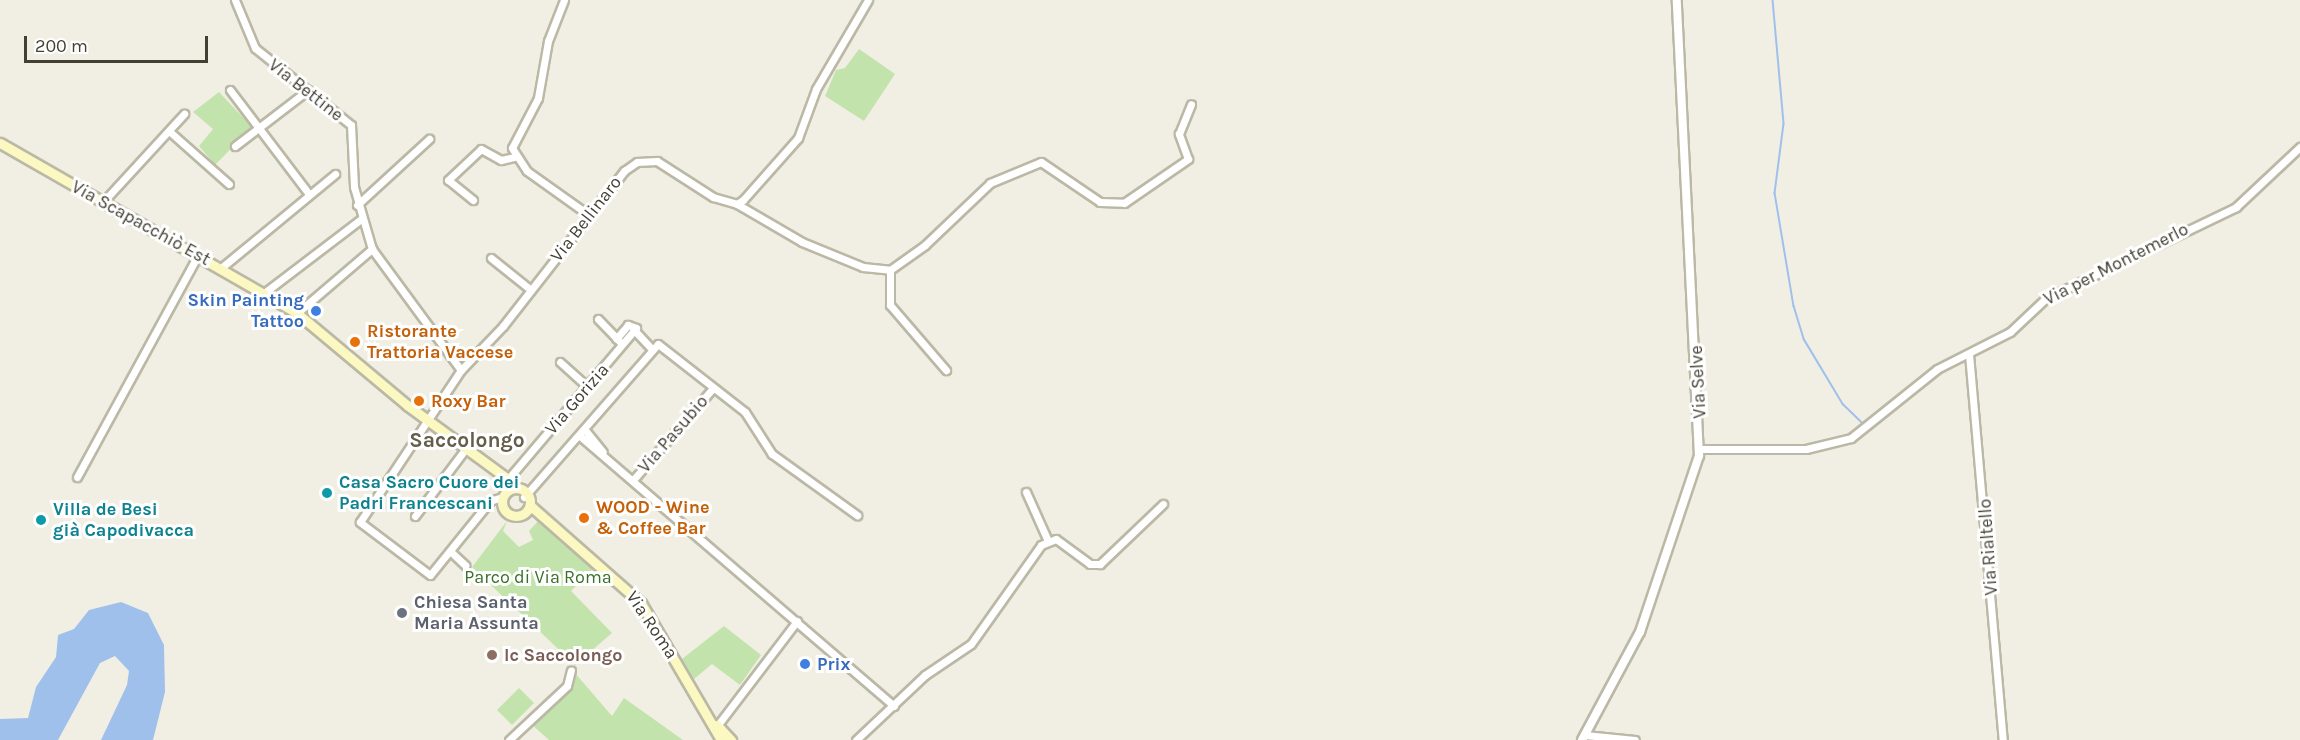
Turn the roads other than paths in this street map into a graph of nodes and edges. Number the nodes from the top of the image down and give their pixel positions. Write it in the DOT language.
graph roads {
  1 [pos="235,0"];
  2 [pos="564,0"];
  3 [pos="868,0"];
  4 [pos="1677,0"];
  5 [pos="230,90"];
  6 [pos="308,90"];
  7 [pos="1191,104"];
  8 [pos="184,114"];
  9 [pos="258,128"];
  10 [pos="169,131"];
  11 [pos="429,139"];
  12 [pos="0,143"];
  13 [pos="235,146"];
  14 [pos="2300,147"];
  15 [pos="514,157"];
  16 [pos="335,174"];
  17 [pos="229,184"];
  18 [pos="309,194"];
  19 [pos="473,200"];
  20 [pos="103,202"];
  21 [pos="737,204"];
  22 [pos="357,205"];
  23 [pos="589,215"];
  24 [pos="361,219"];
  25 [pos="372,249"];
  26 [pos="198,255"];
  27 [pos="491,258"];
  28 [pos="221,268"];
  29 [pos="890,270"];
  30 [pos="531,290"];
  31 [pos="264,293"];
  32 [pos="297,313"];
  33 [pos="598,319"];
  34 [pos="636,332"];
  35 [pos="616,339"];
  36 [pos="624,346"];
  37 [pos="652,349"];
  38 [pos="1968,354"];
  39 [pos="560,362"];
  40 [pos="461,370"];
  41 [pos="946,370"];
  42 [pos="588,387"];
  43 [pos="713,388"];
  44 [pos="429,421"];
  45 [pos="582,433"];
  46 [pos="588,443"];
  47 [pos="573,446"];
  48 [pos="466,448"];
  49 [pos="1700,449"];
  50 [pos="605,454"];
  51 [pos="77,477"];
  52 [pos="633,480"];
  53 [pos="508,483"];
  54 [pos="1026,492"];
  55 [pos="526,495"];
  56 [pos="500,498"];
  57 [pos="1162,504"];
  58 [pos="532,507"];
  59 [pos="857,514"];
  60 [pos="415,516"];
  61 [pos="1048,541"];
  62 [pos="450,551"];
  63 [pos="465,565"];
  64 [pos="797,621"];
  65 [pos="571,670"];
  66 [pos="894,706"];
  67 [pos="704,710"];
  68 [pos="717,726"];
  69 [pos="1583,738"];
  70 [pos="509,740"];
  71 [pos="722,740"];
  72 [pos="731,740"];
  73 [pos="856,740"];
  74 [pos="1635,740"];
  75 [pos="2002,740"];
  1 -- 6 [label="street, Via Bettine"];
  2 -- 15 [label="street"];
  3 -- 21 [label="street"];
  4 -- 49 [label="street, Via Selve"];
  5 -- 9 [label="street"];
  6 -- 9 [label="street"];
  6 -- 22 [label="street, Via Bettine"];
  7 -- 29 [label="street"];
  8 -- 10 [label="street"];
  9 -- 13 [label="street"];
  9 -- 18 [label="street"];
  10 -- 17 [label="street"];
  10 -- 20 [label="street"];
  11 -- 22 [label="street"];
  12 -- 20 [label="main road, Via Scapacchiò Est"];
  14 -- 38 [label="street, Via per Montemerlo"];
  15 -- 19 [label="street"];
  15 -- 23 [label="street"];
  16 -- 18 [label="street"];
  18 -- 28 [label="street"];
  20 -- 26 [label="main road, Via Scapacchiò Est"];
  21 -- 23 [label="street, Via Bellinaro"];
  21 -- 29 [label="street"];
  22 -- 24 [label="street, Via Bettine"];
  23 -- 30 [label="street, Via Bellinaro"];
  24 -- 25 [label="street, Via Bettine"];
  24 -- 31 [label="street"];
  25 -- 32 [label="street"];
  25 -- 40 [label="street, Via Bettine"];
  26 -- 28 [label="main road, Via Scapacchiò Est"];
  26 -- 51 [label="street"];
  27 -- 30 [label="street"];
  28 -- 31 [label="main road, Via Scapacchiò Est"];
  29 -- 41 [label="street"];
  30 -- 40 [label="street, Via Bellinaro"];
  31 -- 32 [label="main road, Via Scapacchiò Est"];
  32 -- 44 [label="main road"];
  33 -- 35 [label="street"];
  34 -- 35 [label="street"];
  34 -- 36 [label="street, Via Gorizia"];
  34 -- 37 [label="street"];
  35 -- 36 [label="street"];
  36 -- 42 [label="street, Via Gorizia"];
  37 -- 43 [label="street, Via Pasubio"];
  37 -- 45 [label="street"];
  38 -- 49 [label="street, Via per Montemerlo"];
  38 -- 75 [label="street, Via Rialtello"];
  39 -- 42 [label="street"];
  40 -- 44 [label="street, Via Bellinaro"];
  42 -- 53 [label="street, Via Gorizia"];
  43 -- 52 [label="street, Via Pasubio"];
  43 -- 59 [label="street, Via Pasubio"];
  44 -- 48 [label="main road"];
  44 -- 62 [label="street, Via Bellinaro"];
  45 -- 46 [label="street"];
  45 -- 47 [label="street"];
  45 -- 50 [label="street"];
  46 -- 47 [label="street"];
  46 -- 50 [label="street"];
  47 -- 55 [label="street"];
  48 -- 53 [label="main road"];
  48 -- 60 [label="street"];
  49 -- 69 [label="street, Via Selve"];
  50 -- 52 [label="street"];
  52 -- 64 [label="street"];
  53 -- 55 [label="main road, Via Roma"];
  53 -- 56 [label="main road"];
  54 -- 61 [label="street"];
  55 -- 58 [label="main road, Via Roma"];
  56 -- 58 [label="main road"];
  56 -- 62 [label="street"];
  57 -- 61 [label="street"];
  58 -- 67 [label="main road, Via Roma"];
  61 -- 66 [label="street"];
  62 -- 63 [label="street"];
  64 -- 66 [label="street"];
  64 -- 68 [label="street"];
  65 -- 70 [label="street"];
  66 -- 73 [label="street"];
  67 -- 68 [label="main road, Via Roma"];
  67 -- 71 [label="main road, Via Roma"];
  68 -- 72 [label="main road, Via Roma"];
  69 -- 74 [label="street"];
}
